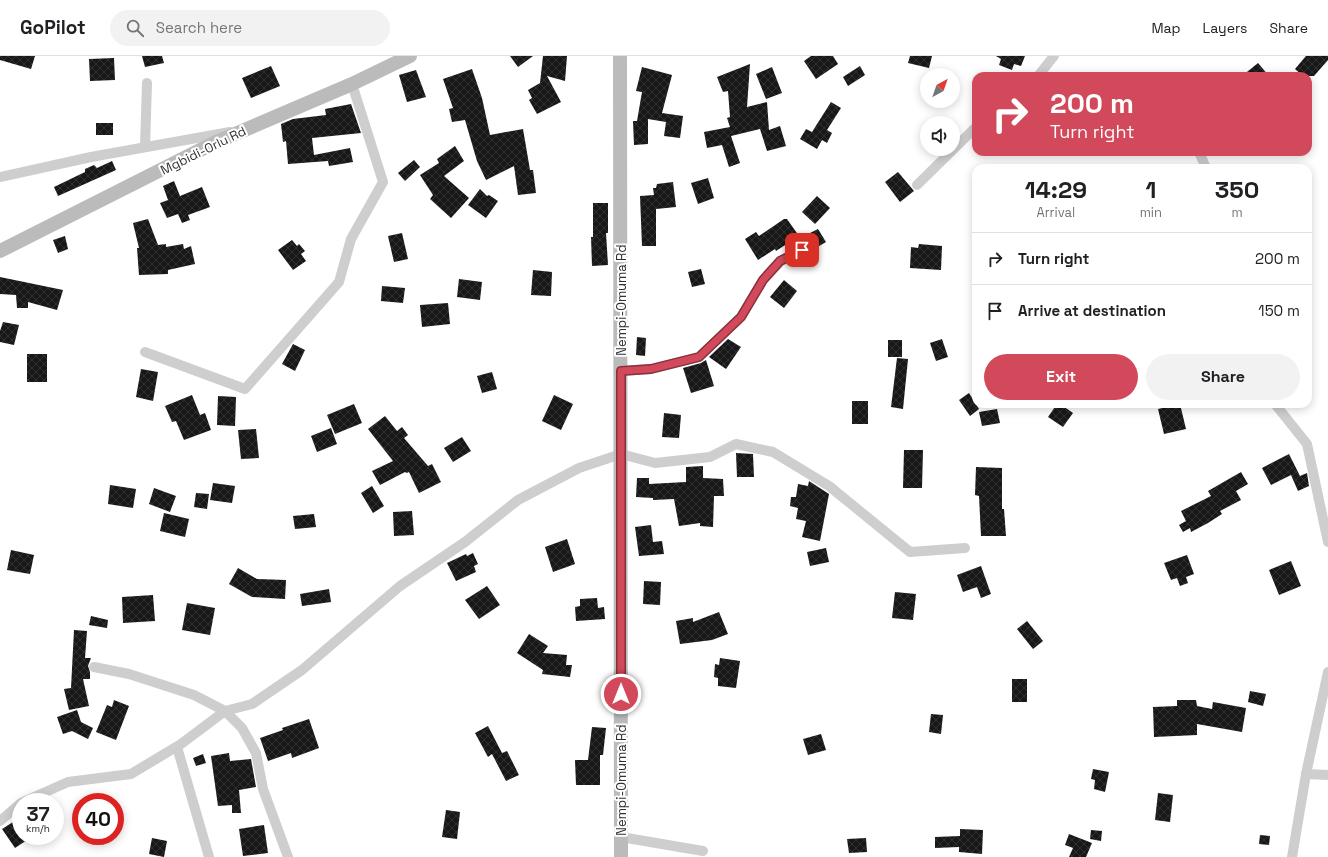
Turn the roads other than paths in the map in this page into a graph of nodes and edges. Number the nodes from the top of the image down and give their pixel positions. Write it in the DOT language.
graph roads {
  1 [pos="410,56"];
  2 [pos="620,56"];
  3 [pos="1054,56"];
  4 [pos="1041,72"];
  5 [pos="147,83"];
  6 [pos="352,84"];
  7 [pos="246,129"];
  8 [pos="972,131"];
  9 [pos="145,147"];
  10 [pos="0,177"];
  11 [pos="917,185"];
  12 [pos="802,250"];
  13 [pos="0,251"];
  14 [pos="145,352"];
  15 [pos="621,371"];
  16 [pos="1278,408"];
  17 [pos="621,454"];
  18 [pos="1328,542"];
  19 [pos="965,548"];
  20 [pos="94,667"];
  21 [pos="1328,672"];
  22 [pos="225,711"];
  23 [pos="176,747"];
  24 [pos="1306,774"];
  25 [pos="1328,775"];
  26 [pos="44,793"];
  27 [pos="12,811"];
  28 [pos="0,821"];
  29 [pos="620,837"];
  30 [pos="703,851"];
  31 [pos="209,857"];
  32 [pos="288,857"];
  33 [pos="620,857"];
  34 [pos="1292,857"];
  1 -- 6 [label="street, Mgbidi-Orlu Rd"];
  2 -- 15 [label="street, Nempi-Omuma Rd"];
  3 -- 4 [label="street"];
  5 -- 9 [label="street"];
  6 -- 7 [label="street, Mgbidi-Orlu Rd"];
  6 -- 14 [label="street"];
  7 -- 9 [label="street"];
  7 -- 13 [label="street, Mgbidi-Orlu Rd"];
  8 -- 11 [label="street"];
  9 -- 10 [label="street"];
  12 -- 15 [label="street"];
  15 -- 17 [label="street, Nempi-Omuma Rd"];
  16 -- 18 [label="street"];
  17 -- 19 [label="street"];
  17 -- 22 [label="street"];
  17 -- 29 [label="street, Nempi-Omuma Rd"];
  20 -- 22 [label="street"];
  21 -- 24 [label="street"];
  22 -- 23 [label="street"];
  22 -- 32 [label="street"];
  23 -- 26 [label="street"];
  23 -- 31 [label="street"];
  24 -- 25 [label="street"];
  24 -- 34 [label="street"];
  27 -- 28 [label="street"];
  29 -- 30 [label="street"];
  29 -- 33 [label="street, Nempi-Omuma Rd"];
}
